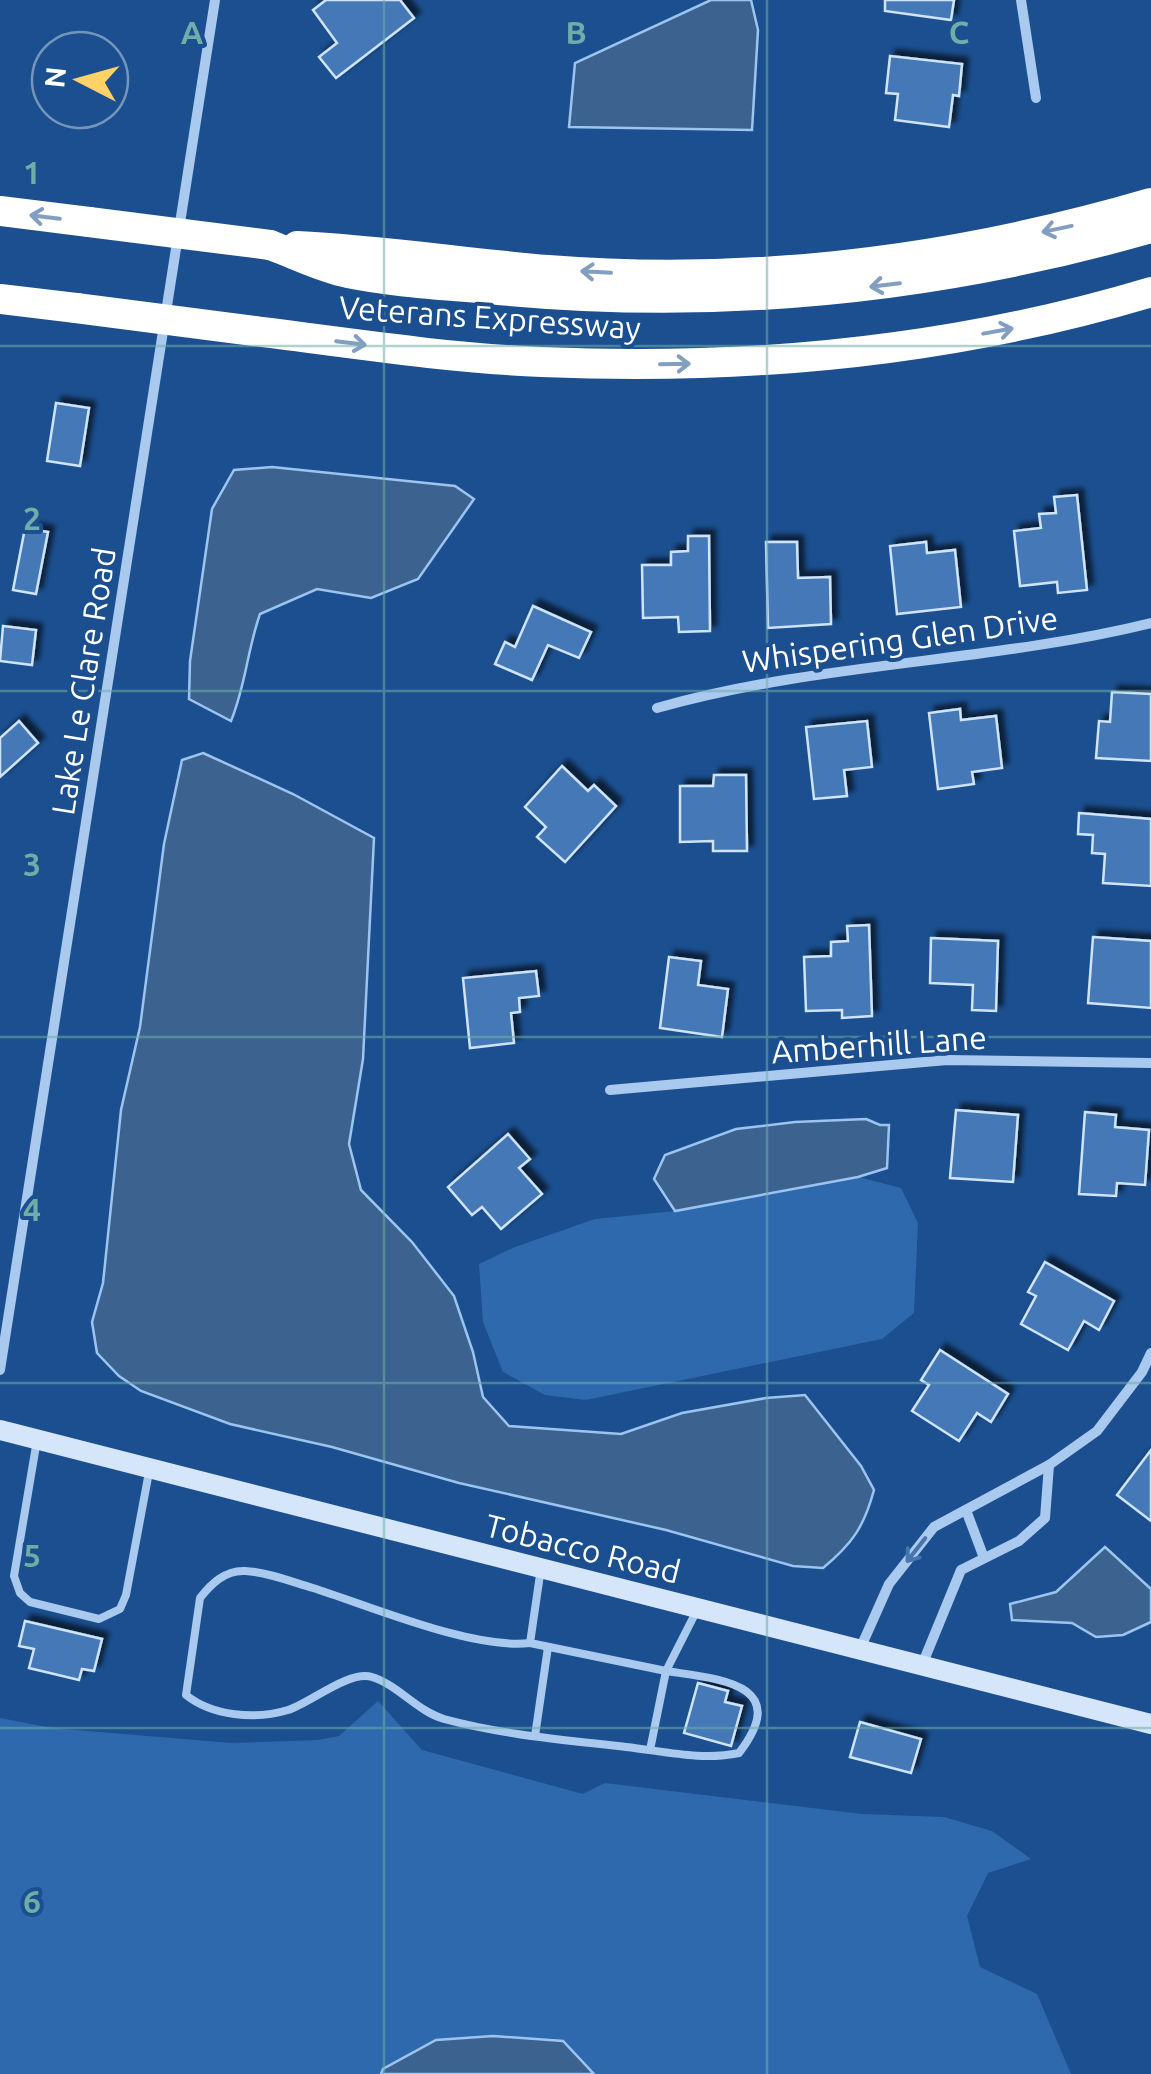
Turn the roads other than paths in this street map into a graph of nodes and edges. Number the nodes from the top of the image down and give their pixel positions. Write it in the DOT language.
graph roads {
  1 [pos="215,0"];
  2 [pos="1021,0"];
  3 [pos="1036,98"];
  4 [pos="1151,203"];
  5 [pos="0,212"];
  6 [pos="1151,228"];
  7 [pos="270,245"];
  8 [pos="1151,292"];
  9 [pos="0,299"];
  10 [pos="1151,623"];
  11 [pos="657,708"];
  12 [pos="1151,1063"];
  13 [pos="610,1090"];
  14 [pos="1151,1353"];
  15 [pos="0,1370"];
  16 [pos="0,1430"];
  17 [pos="37,1440"];
  18 [pos="1049,1465"];
  19 [pos="149,1468"];
  20 [pos="966,1510"];
  21 [pos="984,1558"];
  22 [pos="541,1568"];
  23 [pos="698,1608"];
  24 [pos="530,1644"];
  25 [pos="548,1647"];
  26 [pos="860,1649"];
  27 [pos="922,1665"];
  28 [pos="666,1671"];
  29 [pos="1151,1724"];
  30 [pos="535,1736"];
  31 [pos="650,1750"];
  1 -- 15 [label="street, Lake Le Clare Road"];
  2 -- 3 [label="street"];
  4 -- 7 [label="highway, Veterans Expressway, one-way"];
  7 -- 5 [label="highway, Veterans Expressway, one-way, bridge"];
  6 -- 7 [label="highway, one-way"];
  9 -- 8 [label="highway, Veterans Expressway, one-way, bridge"];
  10 -- 11 [label="street, Whispering Glen Drive"];
  12 -- 13 [label="street, Amberhill Lane"];
  14 -- 18 [label="street"];
  16 -- 17 [label="street, Tobacco Road"];
  17 -- 19 [label="street, Tobacco Road"];
  17 -- 19 [label="lane"];
  18 -- 20 [label="street"];
  18 -- 21 [label="street"];
  19 -- 22 [label="street, Tobacco Road"];
  20 -- 21 [label="street"];
  20 -- 26 [label="street, one-way"];
  21 -- 27 [label="street"];
  22 -- 23 [label="street, Tobacco Road"];
  22 -- 24 [label="lane"];
  23 -- 26 [label="street, Tobacco Road"];
  23 -- 28 [label="lane"];
  24 -- 25 [label="lane"];
  24 -- 30 [label="lane"];
  25 -- 28 [label="lane"];
  25 -- 30 [label="lane"];
  26 -- 27 [label="street, Tobacco Road"];
  27 -- 29 [label="street, Tobacco Road"];
  28 -- 31 [label="lane"];
  28 -- 31 [label="lane"];
  30 -- 31 [label="lane"];
}
